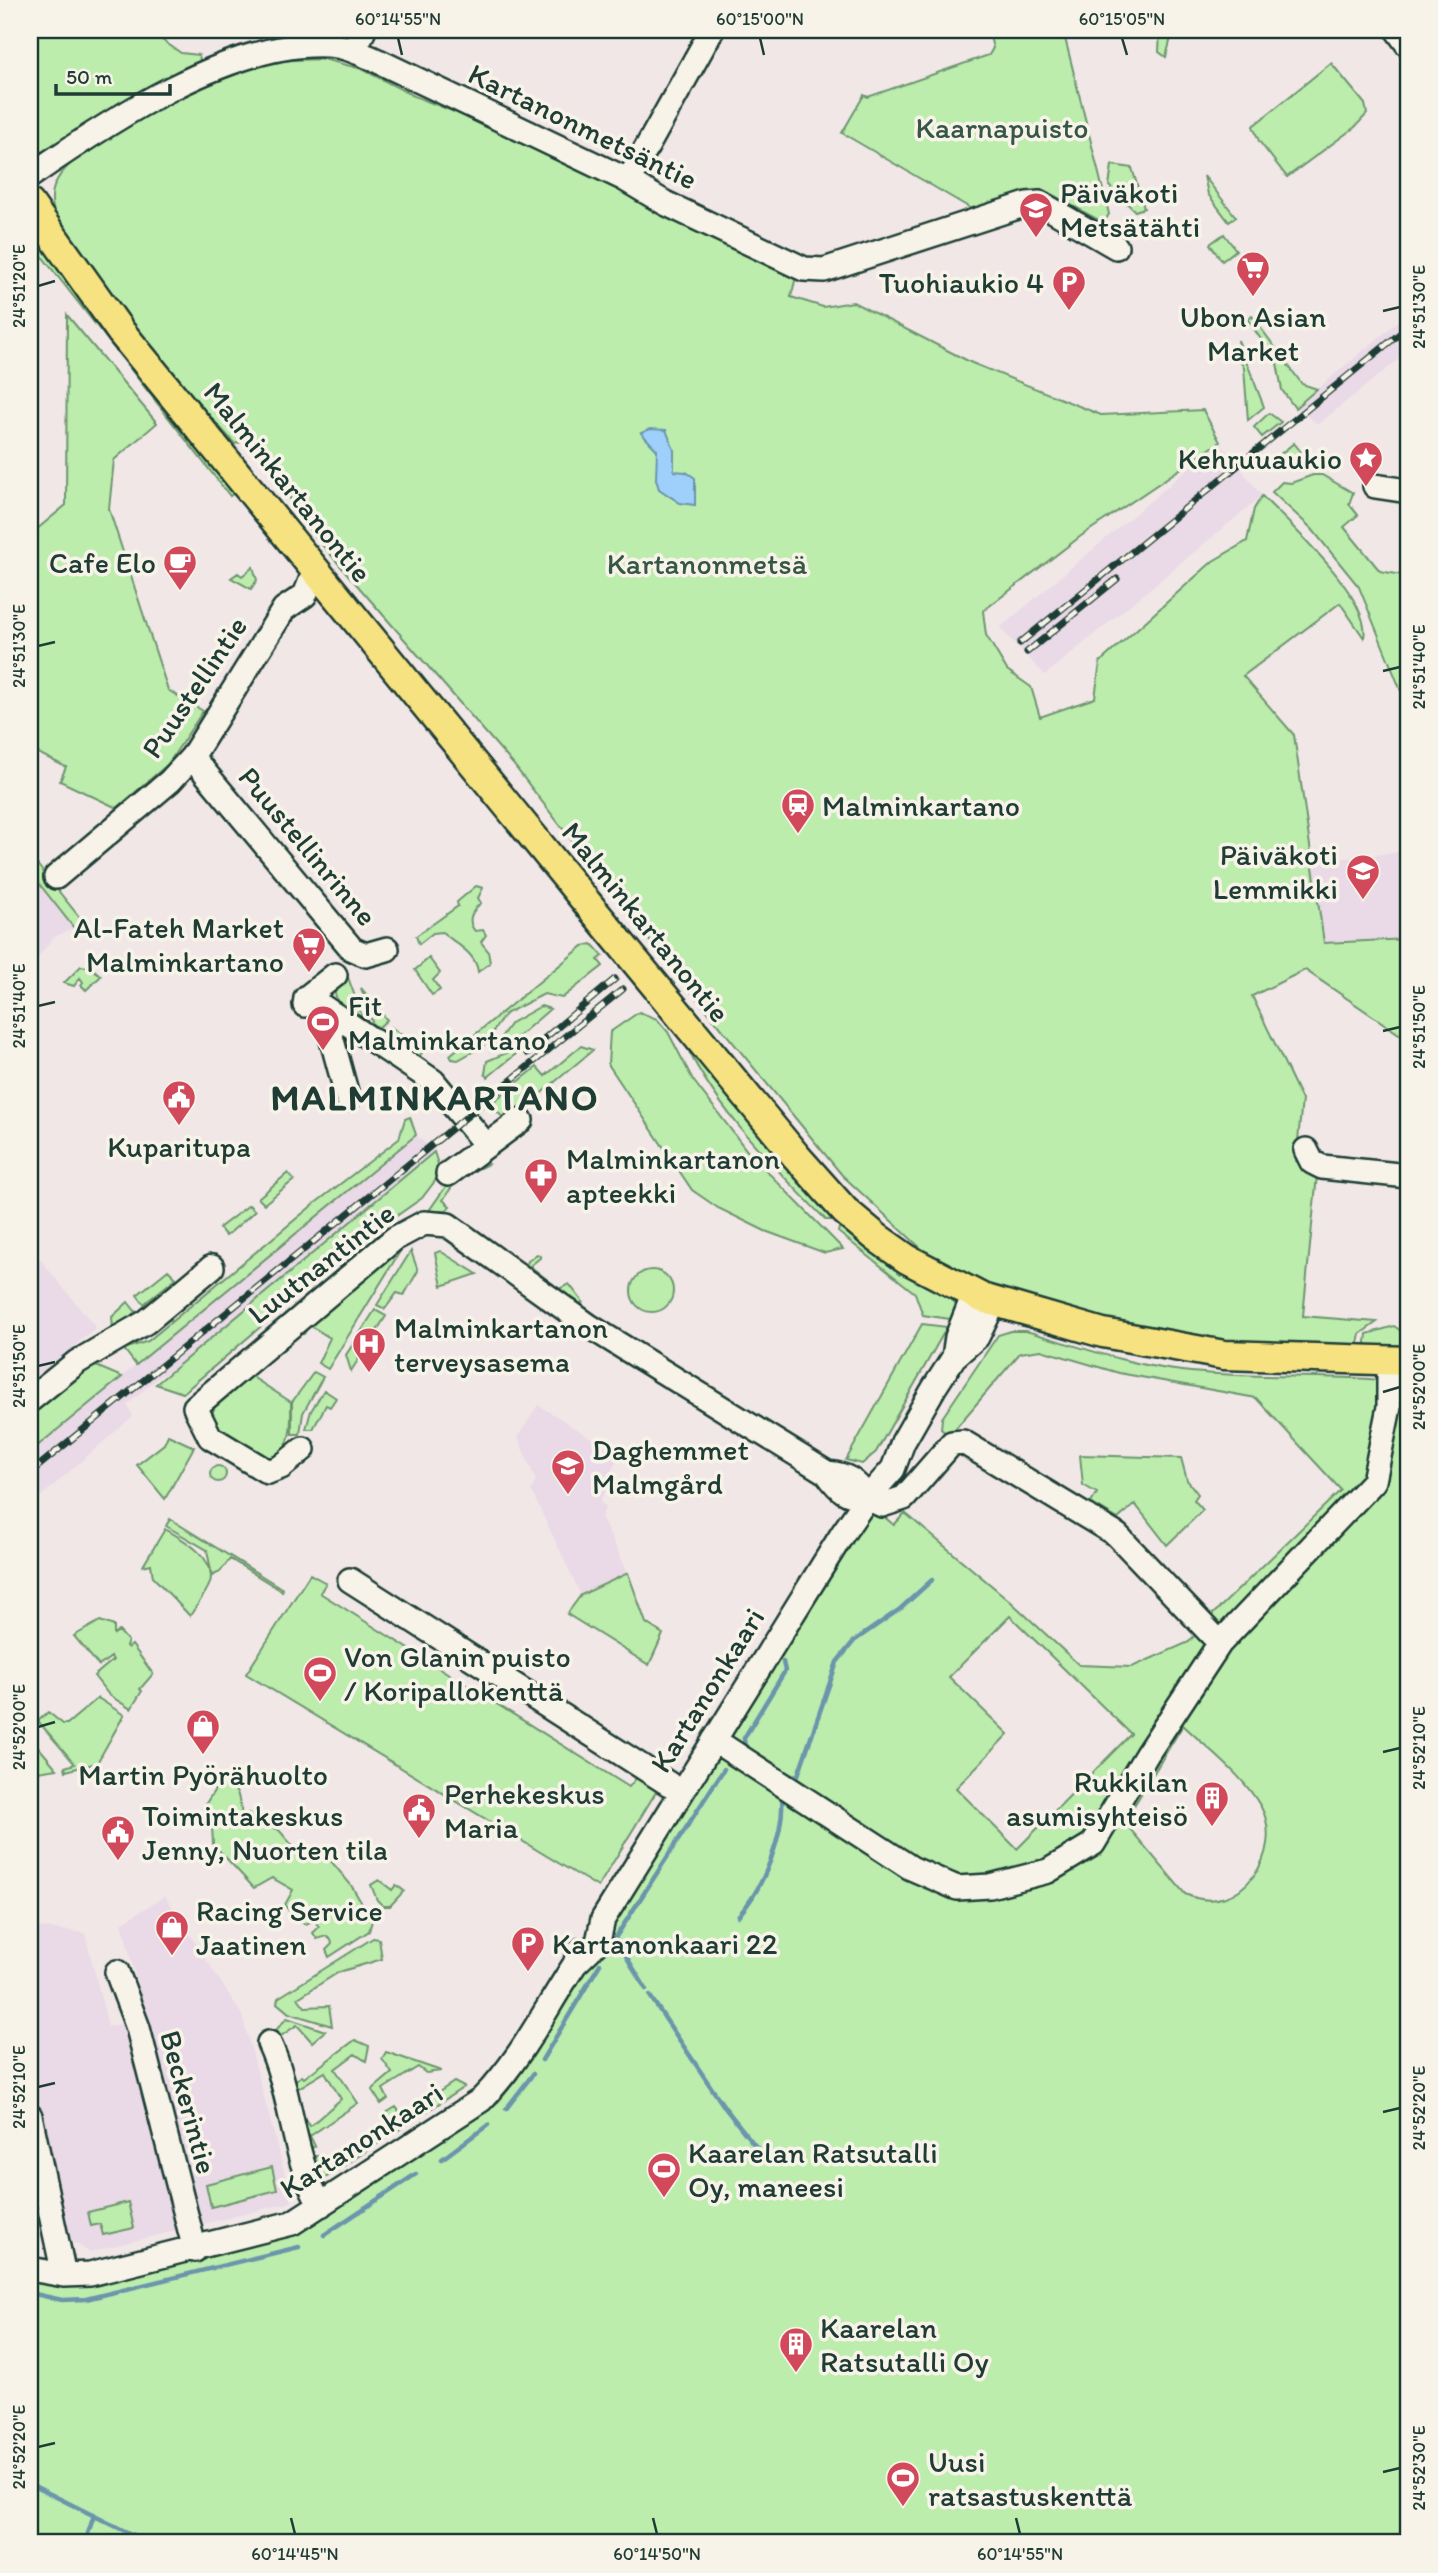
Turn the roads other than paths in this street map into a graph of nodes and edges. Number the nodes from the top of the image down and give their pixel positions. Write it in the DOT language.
graph roads {
  1 [pos="712,30"];
  2 [pos="1397,30"];
  3 [pos="359,40"];
  4 [pos="1408,45"];
  5 [pos="30,176"];
  6 [pos="628,181"];
  7 [pos="30,204"];
  8 [pos="1116,247"];
  9 [pos="1376,486"];
  10 [pos="1408,491"];
  11 [pos="316,568"];
  12 [pos="192,757"];
  13 [pos="56,877"];
  14 [pos="387,949"];
  15 [pos="335,975"];
  16 [pos="314,1006"];
  17 [pos="348,1099"];
  18 [pos="521,1120"];
  19 [pos="486,1145"];
  20 [pos="1306,1150"];
  21 [pos="448,1174"];
  22 [pos="1408,1176"];
  23 [pos="212,1267"];
  24 [pos="984,1299"];
  25 [pos="1399,1360"];
  26 [pos="30,1400"];
  27 [pos="303,1449"];
  28 [pos="867,1497"];
  29 [pos="350,1580"];
  30 [pos="1220,1643"];
  31 [pos="713,1740"];
  32 [pos="669,1784"];
  33 [pos="117,1972"];
  34 [pos="269,2043"];
  35 [pos="30,2116"];
  36 [pos="321,2205"];
  37 [pos="195,2249"];
  38 [pos="30,2269"];
  39 [pos="64,2275"];
  1 -- 6 [label="street"];
  2 -- 4 [label="street"];
  3 -- 5 [label="street, Kartanonmetsäntie"];
  3 -- 6 [label="street, Kartanonmetsäntie"];
  6 -- 8 [label="street, Kartanonmetsäntie"];
  7 -- 11 [label="main road, Malminkartanontie"];
  9 -- 10 [label="street"];
  11 -- 12 [label="street, Puustellintie"];
  11 -- 24 [label="main road, Malminkartanontie"];
  12 -- 13 [label="street, Puustellintie"];
  12 -- 14 [label="street, Puustellinrinne"];
  15 -- 16 [label="street"];
  16 -- 17 [label="street"];
  16 -- 19 [label="street"];
  18 -- 19 [label="street"];
  19 -- 21 [label="street"];
  20 -- 22 [label="street"];
  23 -- 26 [label="street"];
  24 -- 25 [label="main road, Malminkartanontie"];
  24 -- 28 [label="street, Kartanonkaari"];
  25 -- 30 [label="street"];
  27 -- 28 [label="street, Luutnantintie"];
  28 -- 30 [label="street, Luutnantintie"];
  28 -- 31 [label="street, Kartanonkaari"];
  29 -- 32 [label="street"];
  30 -- 31 [label="street"];
  31 -- 36 [label="street, Kartanonkaari"];
  33 -- 37 [label="street, Beckerintie"];
  34 -- 36 [label="street"];
  35 -- 39 [label="street"];
  36 -- 37 [label="street, Kartanonkaari"];
  37 -- 39 [label="street, Kartanonkaari"];
  38 -- 39 [label="street, Kartanonkaari"];
}
